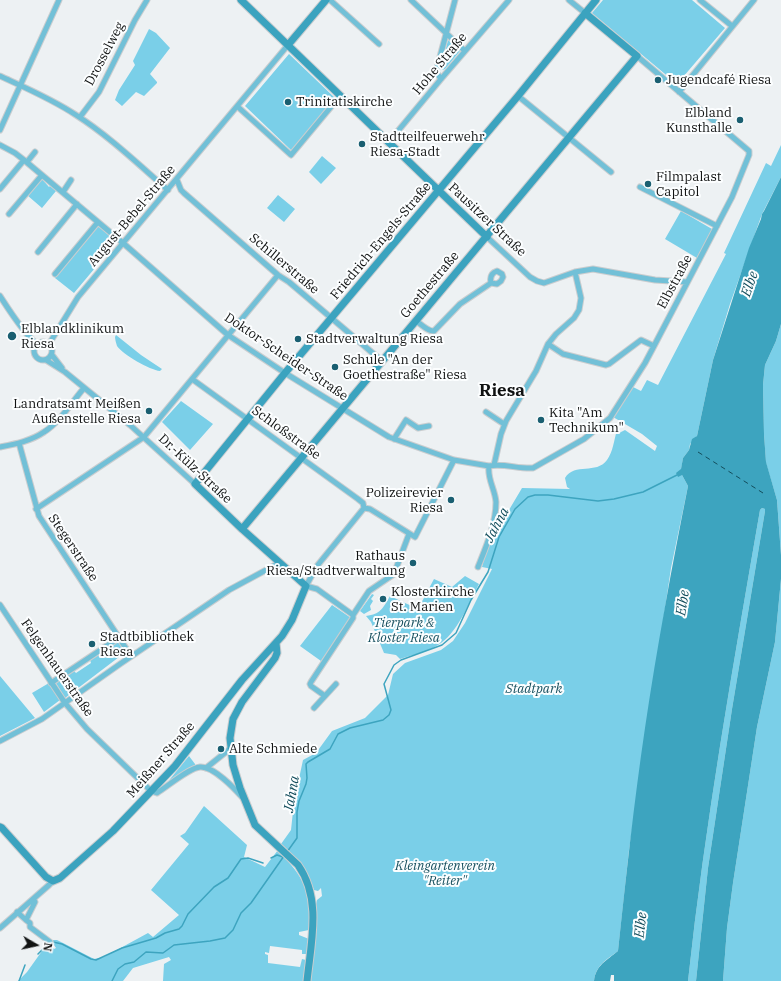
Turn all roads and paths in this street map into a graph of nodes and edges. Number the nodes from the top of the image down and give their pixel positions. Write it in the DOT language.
graph roads {
  1 [pos="59,0"];
  2 [pos="147,0"];
  3 [pos="241,0"];
  4 [pos="326,0"];
  5 [pos="330,0"];
  6 [pos="411,0"];
  7 [pos="455,0"];
  8 [pos="509,0"];
  9 [pos="569,0"];
  10 [pos="596,0"];
  11 [pos="700,0"];
  12 [pos="754,0"];
  13 [pos="585,13"];
  14 [pos="732,26"];
  15 [pos="446,35"];
  16 [pos="379,44"];
  17 [pos="288,45"];
  18 [pos="464,51"];
  19 [pos="637,56"];
  20 [pos="0,76"];
  21 [pos="441,79"];
  22 [pos="20,86"];
  23 [pos="679,92"];
  24 [pos="340,96"];
  25 [pos="518,96"];
  26 [pos="238,107"];
  27 [pos="80,117"];
  28 [pos="0,130"];
  29 [pos="569,137"];
  30 [pos="388,143"];
  31 [pos="0,145"];
  32 [pos="35,152"];
  33 [pos="26,161"];
  34 [pos="611,172"];
  35 [pos="42,175"];
  36 [pos="71,180"];
  37 [pos="177,180"];
  38 [pos="640,188"];
  39 [pos="0,189"];
  40 [pos="168,190"];
  41 [pos="438,190"];
  42 [pos="63,192"];
  43 [pos="77,204"];
  44 [pos="10,214"];
  45 [pos="98,222"];
  46 [pos="717,226"];
  47 [pos="487,237"];
  48 [pos="123,243"];
  49 [pos="38,252"];
  50 [pos="575,272"];
  51 [pos="55,274"];
  52 [pos="278,275"];
  53 [pos="687,282"];
  54 [pos="491,283"];
  55 [pos="0,296"];
  56 [pos="332,318"];
  57 [pos="416,321"];
  58 [pos="228,335"];
  59 [pos="37,344"];
  60 [pos="49,344"];
  61 [pos="548,344"];
  62 [pos="654,346"];
  63 [pos="52,354"];
  64 [pos="46,360"];
  65 [pos="382,361"];
  66 [pos="65,372"];
  67 [pos="285,373"];
  68 [pos="192,379"];
  69 [pos="84,388"];
  70 [pos="343,408"];
  71 [pos="486,412"];
  72 [pos="248,419"];
  73 [pos="504,424"];
  74 [pos="429,426"];
  75 [pos="144,437"];
  76 [pos="394,439"];
  77 [pos="19,443"];
  78 [pos="0,447"];
  79 [pos="301,458"];
  80 [pos="454,460"];
  81 [pos="492,465"];
  82 [pos="195,484"];
  83 [pos="364,508"];
  84 [pos="36,509"];
  85 [pos="242,529"];
  86 [pos="409,534"];
  87 [pos="279,563"];
  88 [pos="478,567"];
  89 [pos="306,586"];
  90 [pos="0,605"];
  91 [pos="353,615"];
  92 [pos="120,637"];
  93 [pos="276,644"];
  94 [pos="132,656"];
  95 [pos="51,683"];
  96 [pos="336,684"];
  97 [pos="325,696"];
  98 [pos="65,703"];
  99 [pos="314,708"];
  100 [pos="0,741"];
  101 [pos="231,748"];
  102 [pos="206,767"];
  103 [pos="151,791"];
  104 [pos="244,798"];
  105 [pos="1,826"];
  106 [pos="53,881"];
  107 [pos="33,899"];
  108 [pos="17,912"];
  109 [pos="26,920"];
  110 [pos="0,928"];
  111 [pos="50,942"];
  112 [pos="307,981"];
  1 -- 22 [label="street"];
  2 -- 27 [label="street, Drosselweg"];
  3 -- 17 [label="main road"];
  4 -- 17 [label="main road"];
  5 -- 16 [label="street"];
  6 -- 15 [label="street"];
  7 -- 15 [label="street"];
  8 -- 18 [label="street, Hohe Straße"];
  9 -- 13 [label="street"];
  10 -- 13 [label="main road, Friedrich-Engels-Straße"];
  11 -- 14 [label="street"];
  12 -- 14 [label="street"];
  13 -- 19 [label="main road"];
  13 -- 25 [label="main road, Friedrich-Engels-Straße"];
  14 -- 23 [label="street"];
  15 -- 18 [label="street"];
  15 -- 21 [label="street"];
  17 -- 24 [label="main road, Pausitzer Straße"];
  17 -- 26 [label="street, August-Bebel-Straße"];
  18 -- 21 [label="street, Hohe Straße"];
  19 -- 23 [label="street"];
  19 -- 29 [label="main road, Goethestraße"];
  20 -- 22 [label="street"];
  21 -- 30 [label="street, Hohe Straße"];
  22 -- 27 [label="street"];
  22 -- 28 [label="street"];
  23 -- 46 [label="street, Elbstraße"];
  24 -- 26 [label="street"];
  24 -- 30 [label="main road, Pausitzer Straße"];
  25 -- 29 [label="street"];
  25 -- 41 [label="main road, Friedrich-Engels-Straße"];
  26 -- 37 [label="street, August-Bebel-Straße"];
  27 -- 40 [label="street"];
  29 -- 34 [label="street"];
  29 -- 47 [label="main road, Goethestraße"];
  30 -- 41 [label="main road, Pausitzer Straße"];
  31 -- 33 [label="street, Doktor-Scheider-Straße"];
  32 -- 33 [label="street"];
  33 -- 35 [label="street, Doktor-Scheider-Straße"];
  33 -- 39 [label="street"];
  35 -- 42 [label="street, Doktor-Scheider-Straße"];
  35 -- 44 [label="street"];
  36 -- 42 [label="street"];
  37 -- 40 [label="street, August-Bebel-Straße"];
  37 -- 52 [label="street, Schillerstraße"];
  38 -- 46 [label="street"];
  40 -- 48 [label="street, August-Bebel-Straße"];
  41 -- 47 [label="main road, Pausitzer Straße"];
  41 -- 56 [label="main road, Friedrich-Engels-Straße"];
  42 -- 43 [label="street, Doktor-Scheider-Straße"];
  43 -- 45 [label="street, Doktor-Scheider-Straße"];
  43 -- 49 [label="street"];
  45 -- 48 [label="street, Doktor-Scheider-Straße"];
  45 -- 51 [label="street"];
  46 -- 53 [label="street, Elbstraße"];
  47 -- 50 [label="street, Pausitzer Straße"];
  47 -- 57 [label="main road, Goethestraße"];
  48 -- 58 [label="street, Doktor-Scheider-Straße"];
  48 -- 60 [label="street, August-Bebel-Straße"];
  50 -- 53 [label="street"];
  50 -- 61 [label="street"];
  52 -- 56 [label="street, Schillerstraße"];
  52 -- 58 [label="street"];
  53 -- 62 [label="street, Elbstraße"];
  54 -- 57 [label="street"];
  55 -- 59 [label="street"];
  56 -- 65 [label="street, Schillerstraße"];
  56 -- 67 [label="main road, Friedrich-Engels-Straße"];
  57 -- 65 [label="main road, Goethestraße"];
  58 -- 67 [label="street, Doktor-Scheider-Straße"];
  58 -- 68 [label="street"];
  59 -- 60 [label="street"];
  59 -- 64 [label="street"];
  60 -- 63 [label="street"];
  61 -- 62 [label="street"];
  61 -- 73 [label="street"];
  62 -- 81 [label="street, Elbstraße"];
  63 -- 64 [label="street"];
  63 -- 66 [label="street, Dr.-Külz-Straße"];
  64 -- 66 [label="street, Dr.-Külz-Straße"];
  65 -- 70 [label="main road, Goethestraße"];
  66 -- 69 [label="street, Dr.-Külz-Straße"];
  67 -- 70 [label="street, Doktor-Scheider-Straße"];
  67 -- 72 [label="main road, Friedrich-Engels-Straße"];
  68 -- 72 [label="street, Schloßstraße"];
  68 -- 75 [label="street"];
  69 -- 75 [label="street, Dr.-Külz-Straße"];
  69 -- 77 [label="street"];
  70 -- 76 [label="street, Doktor-Scheider-Straße"];
  70 -- 79 [label="main road, Goethestraße"];
  71 -- 73 [label="street"];
  72 -- 79 [label="street, Schloßstraße"];
  72 -- 82 [label="main road, Friedrich-Engels-Straße"];
  73 -- 81 [label="street"];
  74 -- 76 [label="street"];
  75 -- 82 [label="street, Dr.-Külz-Straße"];
  75 -- 84 [label="street"];
  76 -- 80 [label="street, Doktor-Scheider-Straße"];
  77 -- 78 [label="street"];
  77 -- 84 [label="street, Stegerstraße"];
  79 -- 83 [label="street, Schloßstraße"];
  79 -- 85 [label="main road, Goethestraße"];
  80 -- 81 [label="street, Doktor-Scheider-Straße"];
  80 -- 86 [label="street, Schloßstraße"];
  81 -- 88 [label="street"];
  82 -- 85 [label="main road, Dr.-Külz-Straße"];
  83 -- 86 [label="street, Schloßstraße"];
  83 -- 89 [label="street"];
  84 -- 92 [label="street, Stegerstraße"];
  85 -- 87 [label="main road, Dr.-Külz-Straße"];
  86 -- 91 [label="street"];
  87 -- 89 [label="main road, Dr.-Külz-Straße"];
  87 -- 94 [label="street"];
  89 -- 91 [label="street"];
  89 -- 93 [label="main road"];
  90 -- 95 [label="street, Felgenhauerstraße"];
  91 -- 97 [label="street"];
  92 -- 94 [label="street, Stegerstraße"];
  92 -- 95 [label="street"];
  93 -- 101 [label="main road"];
  93 -- 103 [label="main road, Meißner Straße"];
  94 -- 98 [label="street"];
  95 -- 98 [label="street, Felgenhauerstraße"];
  96 -- 97 [label="street"];
  97 -- 99 [label="street"];
  98 -- 100 [label="street"];
  98 -- 103 [label="street, Felgenhauerstraße"];
  101 -- 102 [label="street"];
  101 -- 104 [label="main road"];
  102 -- 103 [label="street"];
  102 -- 104 [label="street"];
  103 -- 106 [label="main road, Meißner Straße"];
  104 -- 112 [label="main road"];
  105 -- 106 [label="main road"];
  106 -- 107 [label="street"];
  107 -- 108 [label="street"];
  107 -- 109 [label="street"];
  108 -- 109 [label="street"];
  108 -- 110 [label="street"];
  109 -- 111 [label="street"];
}
